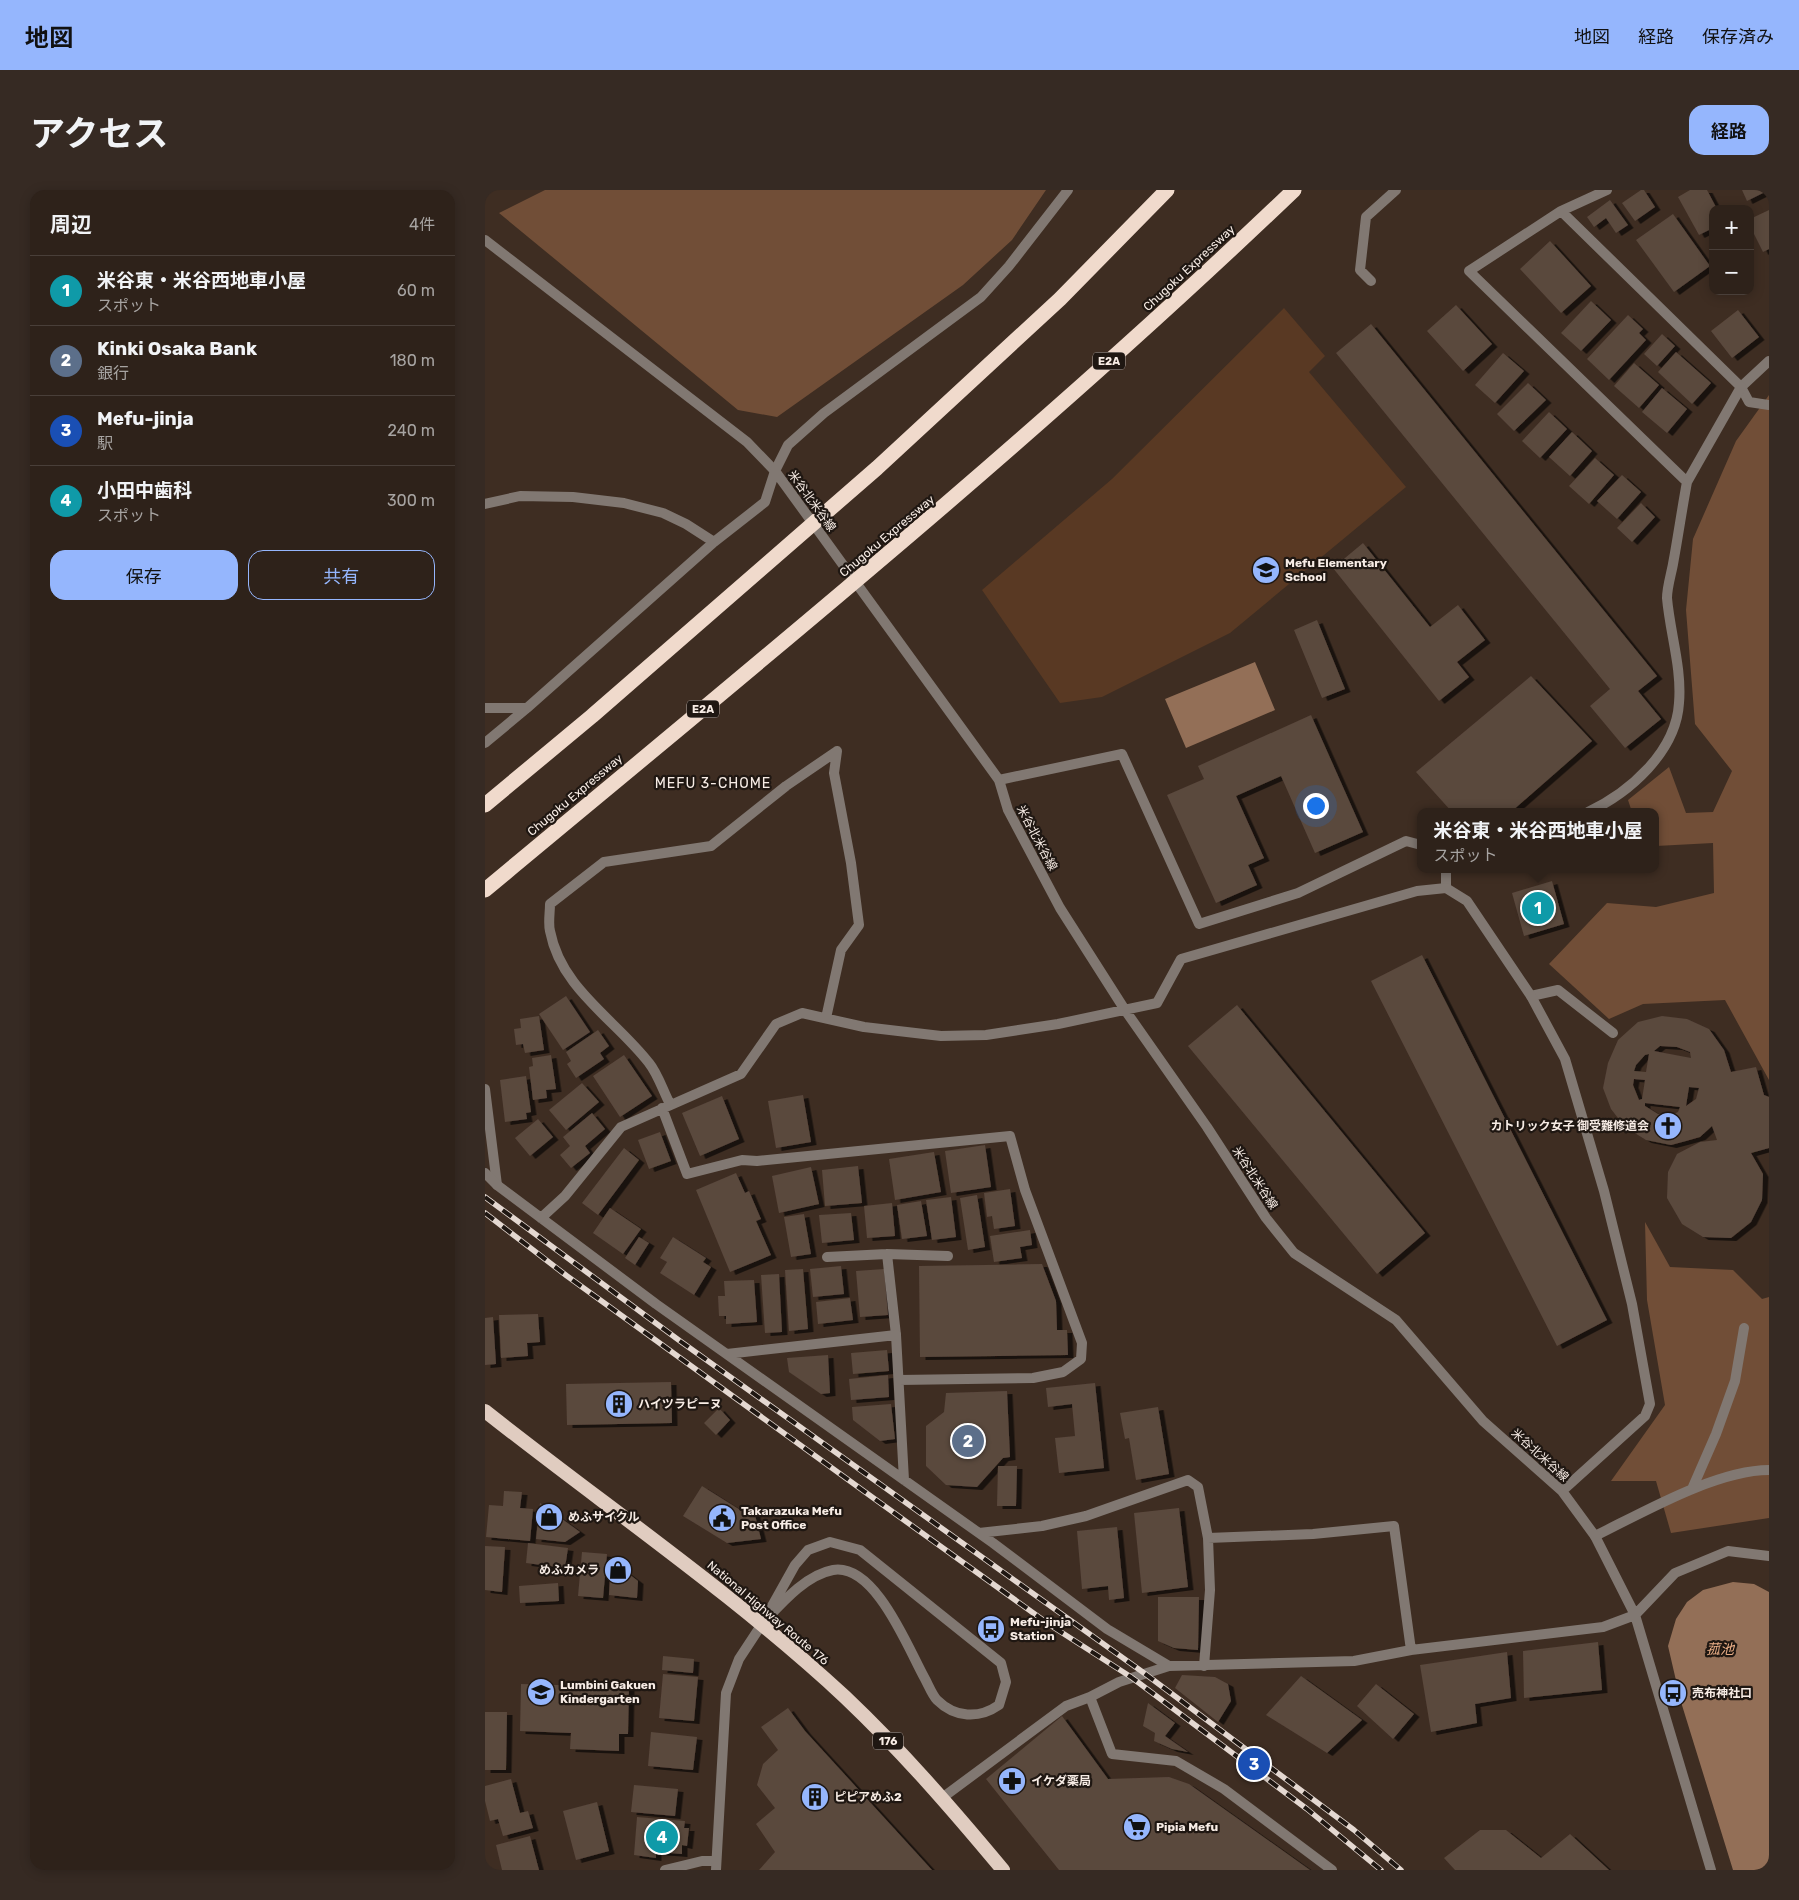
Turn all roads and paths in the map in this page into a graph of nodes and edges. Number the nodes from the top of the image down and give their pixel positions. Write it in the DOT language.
graph roads {
  1 [pos="1068,190"];
  2 [pos="1167,190"];
  3 [pos="1294,190"];
  4 [pos="1397,190"];
  5 [pos="1607,190"];
  6 [pos="1561,211"];
  7 [pos="485,240"];
  8 [pos="1371,281"];
  9 [pos="1769,361"];
  10 [pos="1741,387"];
  11 [pos="1769,405"];
  12 [pos="775,471"];
  13 [pos="1687,482"];
  14 [pos="485,504"];
  15 [pos="714,542"];
  16 [pos="485,708"];
  17 [pos="527,708"];
  18 [pos="485,743"];
  19 [pos="999,780"];
  20 [pos="485,804"];
  21 [pos="1596,808"];
  22 [pos="1417,844"];
  23 [pos="1446,873"];
  24 [pos="1446,888"];
  25 [pos="485,890"];
  26 [pos="1531,996"];
  27 [pos="1125,1010"];
  28 [pos="826,1018"];
  29 [pos="1613,1033"];
  30 [pos="485,1089"];
  31 [pos="666,1106"];
  32 [pos="485,1173"];
  33 [pos="497,1185"];
  34 [pos="541,1218"];
  35 [pos="887,1254"];
  36 [pos="948,1256"];
  37 [pos="827,1257"];
  38 [pos="1744,1328"];
  39 [pos="897,1335"];
  40 [pos="727,1354"];
  41 [pos="899,1380"];
  42 [pos="485,1411"];
  43 [pos="1769,1470"];
  44 [pos="904,1480"];
  45 [pos="1692,1488"];
  46 [pos="1562,1491"];
  47 [pos="979,1533"];
  48 [pos="1595,1536"];
  49 [pos="1208,1538"];
  50 [pos="1769,1556"];
  51 [pos="1635,1615"];
  52 [pos="762,1624"];
  53 [pos="1411,1650"];
  54 [pos="1169,1666"];
  55 [pos="1205,1666"];
  56 [pos="1090,1698"];
  57 [pos="943,1798"];
  58 [pos="716,1866"];
  59 [pos="665,1870"];
  60 [pos="1003,1870"];
  61 [pos="1332,1870"];
  62 [pos="1711,1870"];
  1 -- 12 [label="street"];
  2 -- 20 [label="highway"];
  3 -- 25 [label="highway, Chugoku Expressway / E2A"];
  4 -- 8 [label="street"];
  5 -- 6 [label="street"];
  6 -- 10 [label="street"];
  6 -- 13 [label="street"];
  7 -- 12 [label="street, 米谷北米谷線"];
  9 -- 10 [label="street"];
  10 -- 11 [label="street"];
  10 -- 13 [label="street"];
  12 -- 15 [label="street"];
  12 -- 19 [label="street, 米谷北米谷線"];
  13 -- 21 [label="street"];
  14 -- 15 [label="street"];
  15 -- 17 [label="street"];
  16 -- 17 [label="street"];
  17 -- 18 [label="street"];
  19 -- 22 [label="street"];
  19 -- 27 [label="street, 米谷北米谷線"];
  23 -- 24 [label="street"];
  24 -- 26 [label="street"];
  24 -- 27 [label="street"];
  26 -- 29 [label="street"];
  26 -- 46 [label="street"];
  27 -- 28 [label="street"];
  27 -- 46 [label="street, 米谷北米谷線"];
  28 -- 31 [label="street"];
  28 -- 31 [label="street"];
  30 -- 33 [label="street"];
  31 -- 34 [label="street"];
  31 -- 41 [label="street"];
  32 -- 33 [label="street"];
  33 -- 34 [label="street"];
  34 -- 40 [label="street"];
  35 -- 36 [label="street"];
  35 -- 37 [label="street"];
  35 -- 39 [label="street"];
  38 -- 45 [label="street"];
  39 -- 40 [label="street"];
  39 -- 41 [label="street"];
  40 -- 44 [label="street"];
  41 -- 44 [label="street"];
  42 -- 52 [label="highway, National Highway Route 176 / 176"];
  43 -- 45 [label="street"];
  44 -- 47 [label="street"];
  45 -- 48 [label="street"];
  46 -- 48 [label="street, 米谷北米谷線"];
  47 -- 49 [label="street"];
  47 -- 54 [label="street"];
  48 -- 51 [label="street, 米谷北米谷線"];
  49 -- 53 [label="street"];
  49 -- 55 [label="street"];
  50 -- 51 [label="street"];
  51 -- 53 [label="street"];
  51 -- 62 [label="street, 米谷北米谷線"];
  52 -- 52 [label="street"];
  52 -- 57 [label="highway, National Highway Route 176 / 176"];
  52 -- 58 [label="street"];
  53 -- 55 [label="street"];
  54 -- 55 [label="street"];
  54 -- 56 [label="street"];
  56 -- 57 [label="street"];
  56 -- 61 [label="street"];
  57 -- 60 [label="highway, National Highway Route 176 / 176"];
  58 -- 59 [label="street"];
}
